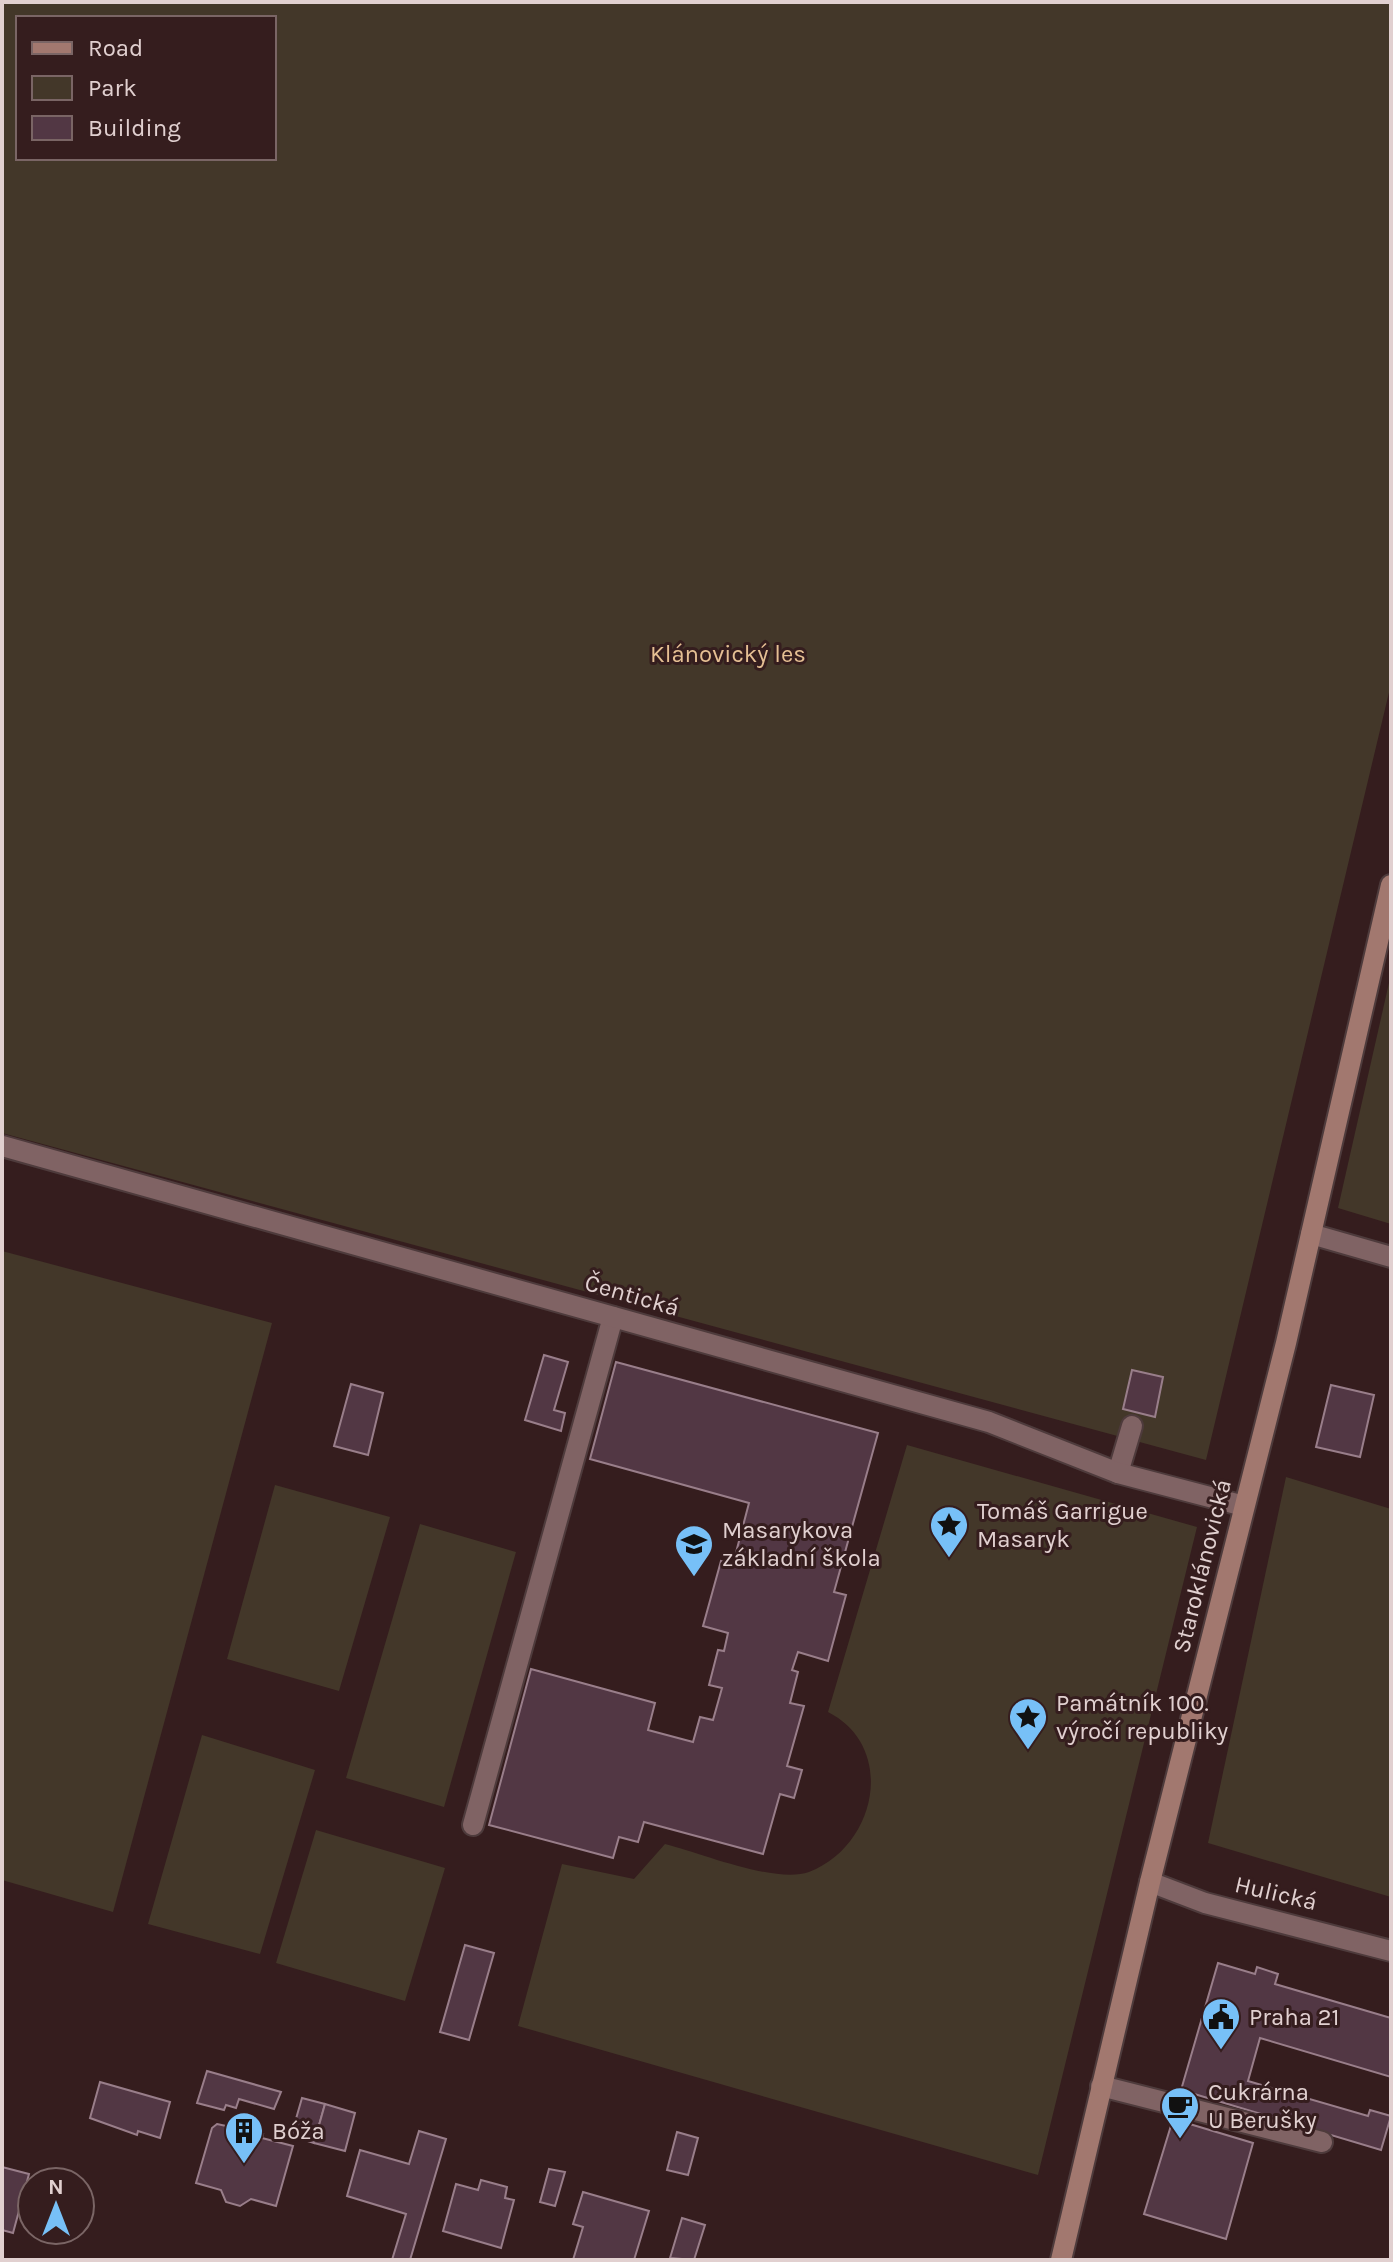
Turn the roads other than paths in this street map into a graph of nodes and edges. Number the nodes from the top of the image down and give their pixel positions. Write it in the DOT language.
graph roads {
  1 [pos="1391,885"];
  2 [pos="2,1146"];
  3 [pos="1311,1234"];
  4 [pos="1391,1257"];
  5 [pos="613,1317"];
  6 [pos="1132,1426"];
  7 [pos="1118,1473"];
  8 [pos="1244,1506"];
  9 [pos="473,1825"];
  10 [pos="1150,1882"];
  11 [pos="1391,1951"];
  12 [pos="1101,2086"];
  13 [pos="1322,2142"];
  14 [pos="1061,2260"];
  1 -- 3 [label="street, Staroklánovická"];
  2 -- 5 [label="street, Čentická"];
  3 -- 4 [label="street"];
  3 -- 8 [label="street, Staroklánovická"];
  5 -- 7 [label="street, Čentická"];
  5 -- 9 [label="street"];
  6 -- 7 [label="street"];
  7 -- 8 [label="street, Čentická"];
  8 -- 10 [label="street, Staroklánovická"];
  10 -- 11 [label="street, Hulická"];
  10 -- 12 [label="street, Staroklánovická"];
  12 -- 13 [label="street"];
  12 -- 14 [label="street, Staroklánovická"];
}
